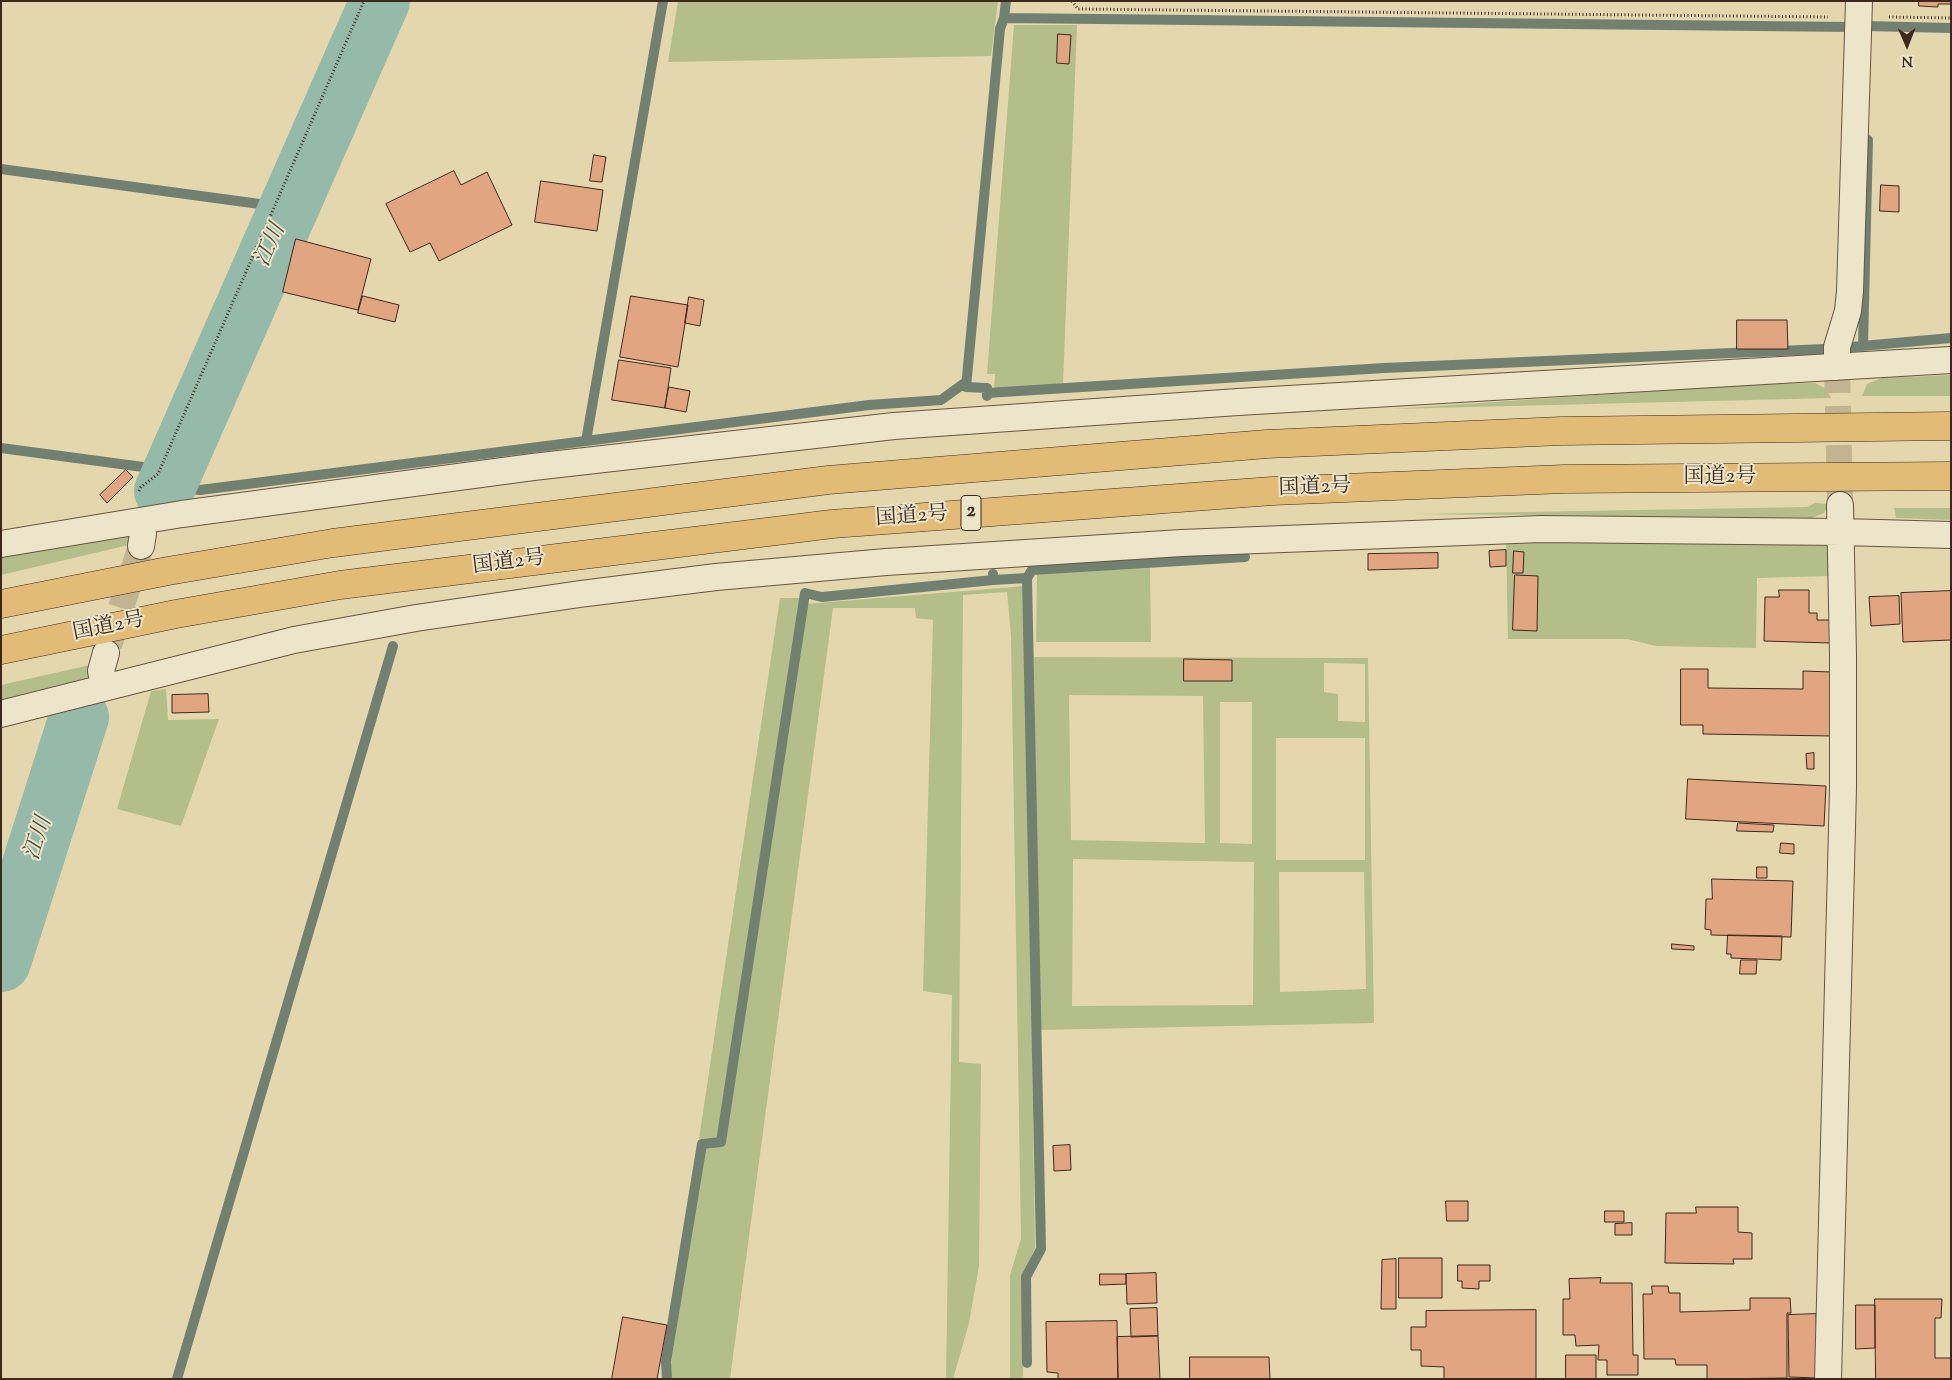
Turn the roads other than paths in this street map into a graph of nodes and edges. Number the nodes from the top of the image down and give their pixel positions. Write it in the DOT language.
graph roads {
  1 [pos="1867,12"];
  2 [pos="1951,360"];
  3 [pos="1837,367"];
  4 [pos="1951,426"];
  5 [pos="1951,476"];
  6 [pos="1840,505"];
  7 [pos="1842,532"];
  8 [pos="1951,535"];
  9 [pos="1,544"];
  10 [pos="1,604"];
  11 [pos="1,650"];
  12 [pos="106,653"];
  13 [pos="105,686"];
  14 [pos="1,714"];
  15 [pos="1828,1379"];
  1 -- 3 [label="street"];
  2 -- 3 [label="street"];
  3 -- 9 [label="street"];
  4 -- 10 [label="highway, 国道2号 / 2"];
  5 -- 11 [label="highway, 国道2号 / 2"];
  6 -- 7 [label="street"];
  7 -- 8 [label="street"];
  7 -- 13 [label="street"];
  7 -- 15 [label="street"];
  12 -- 13 [label="street"];
  13 -- 14 [label="street"];
}
